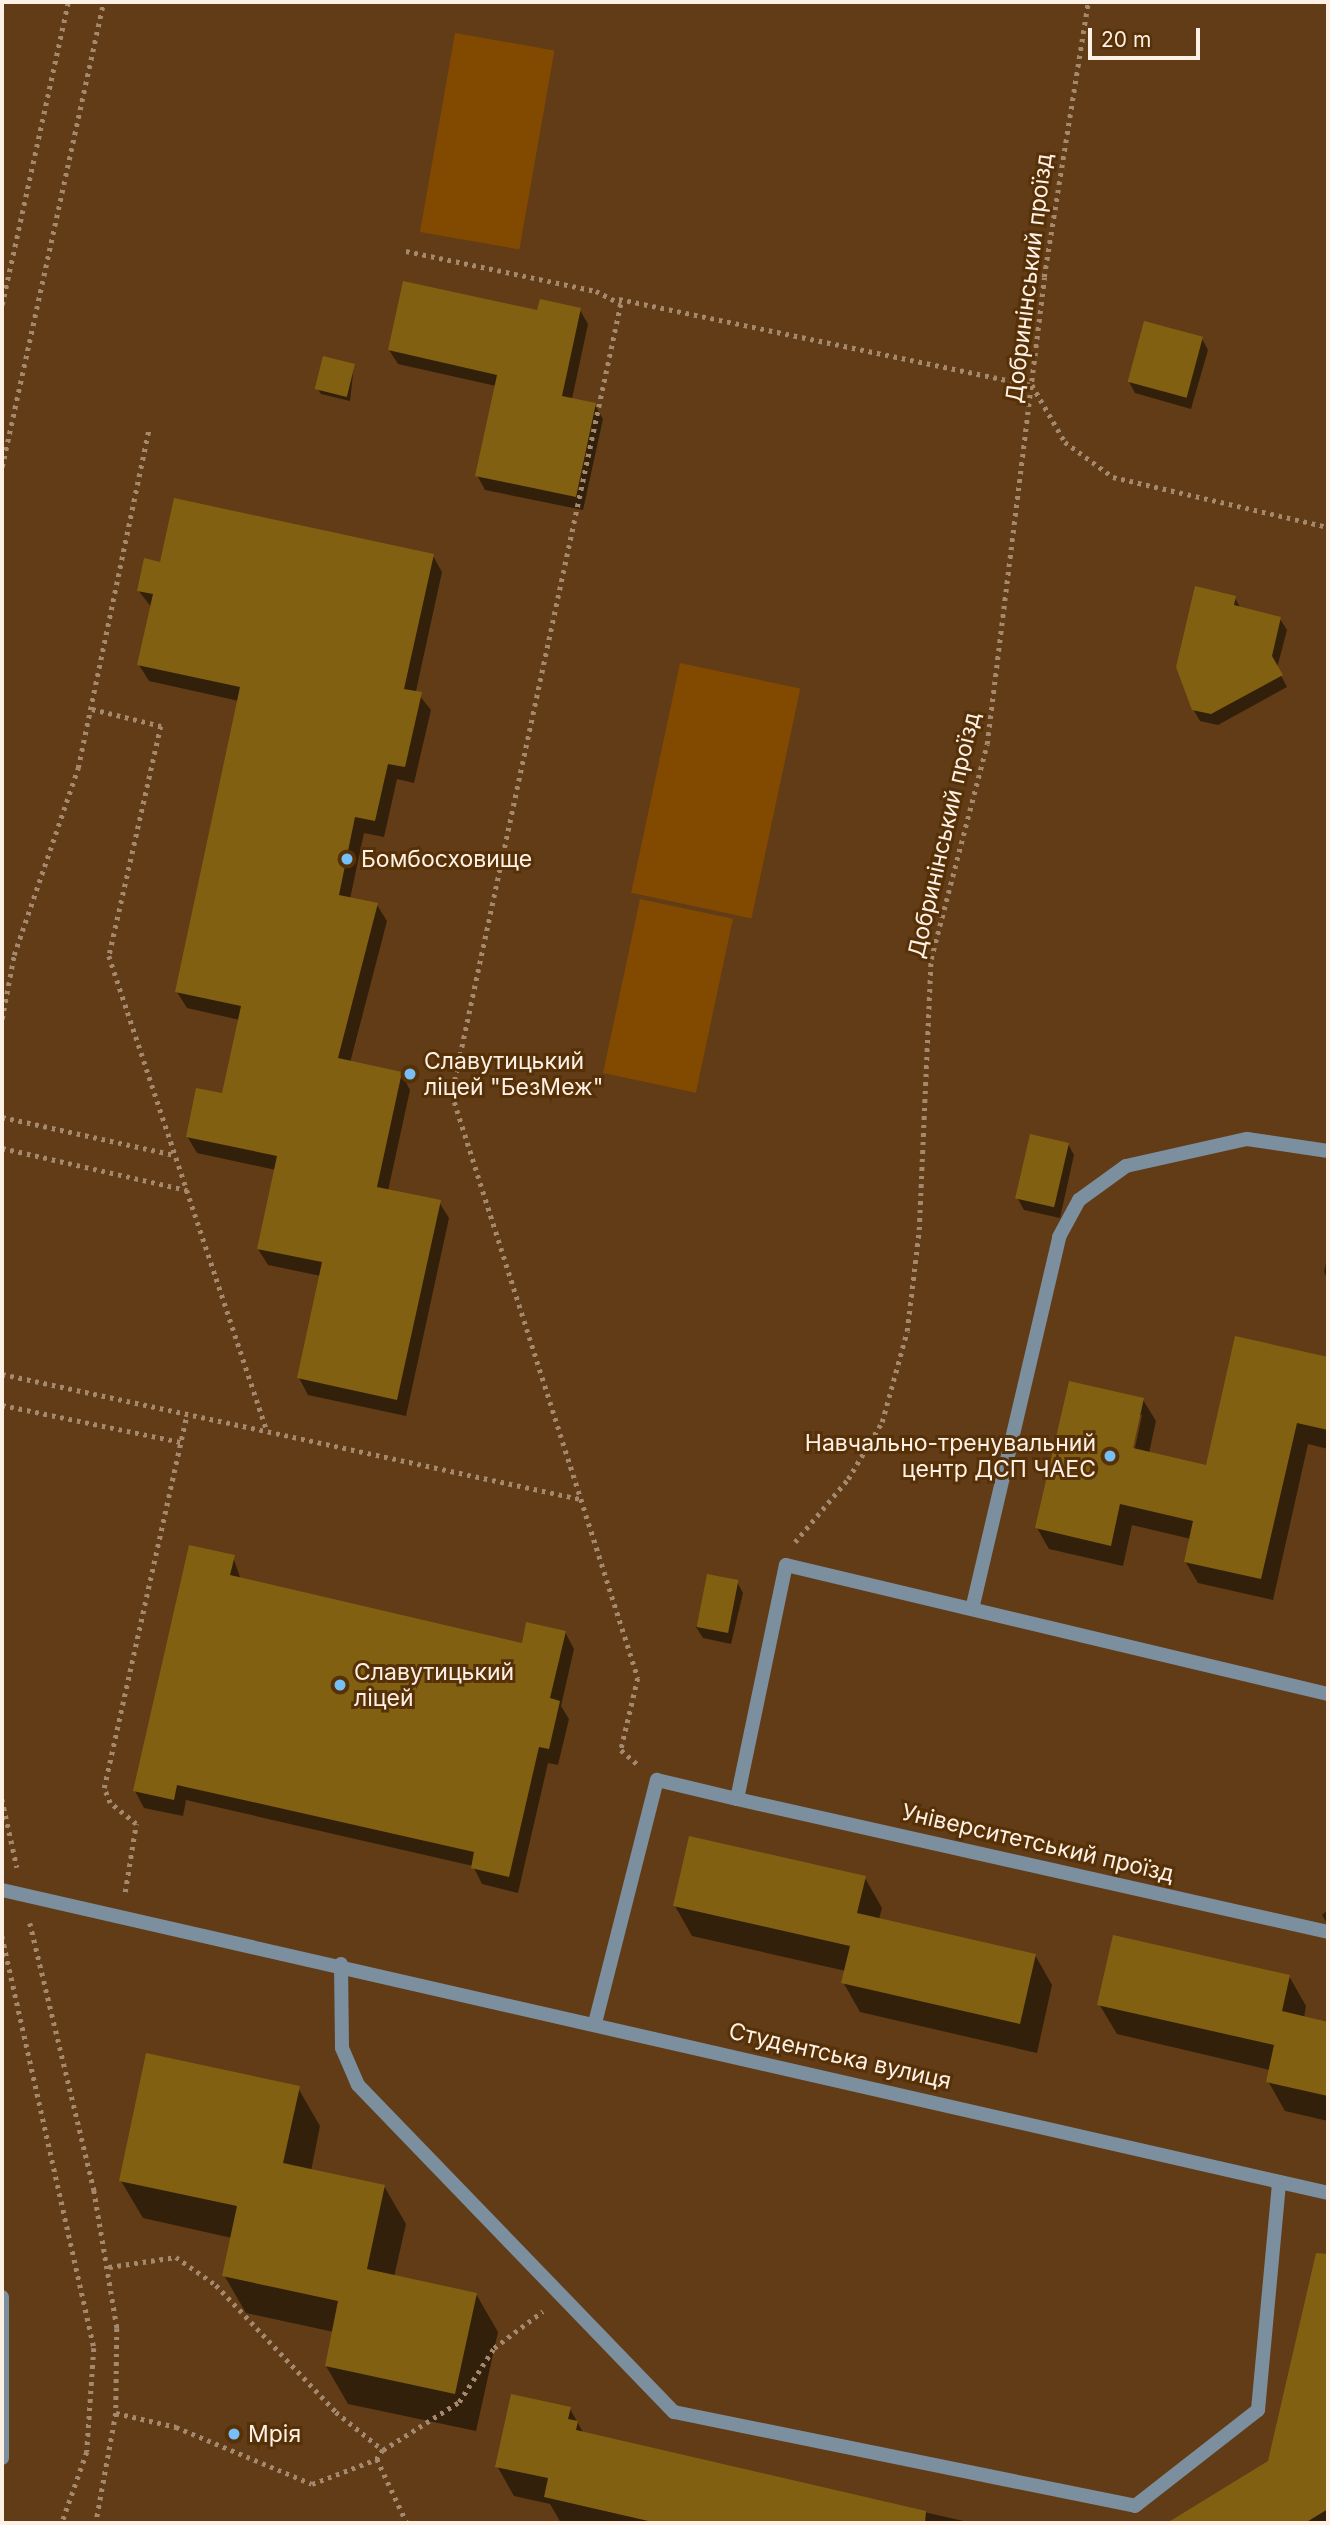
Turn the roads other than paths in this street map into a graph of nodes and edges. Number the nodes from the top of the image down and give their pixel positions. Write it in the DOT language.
graph roads {
  1 [pos="1328,1151"];
  2 [pos="974,1605"];
  3 [pos="1328,1694"];
  4 [pos="737,1799"];
  5 [pos="2,1890"];
  6 [pos="1328,1931"];
  7 [pos="341,1964"];
  8 [pos="595,2023"];
  9 [pos="1279,2182"];
  10 [pos="1328,2193"];
  11 [pos="2,2297"];
  12 [pos="2,2458"];
  1 -- 2 [label="street"];
  2 -- 3 [label="street"];
  2 -- 4 [label="street"];
  4 -- 6 [label="street, Університетський проїзд"];
  4 -- 8 [label="street, Університетський проїзд"];
  5 -- 7 [label="street, Студентська вулиця"];
  7 -- 8 [label="street, Студентська вулиця"];
  7 -- 9 [label="street"];
  8 -- 9 [label="street, Студентська вулиця"];
  9 -- 10 [label="street, Студентська вулиця"];
  11 -- 12 [label="street"];
}
